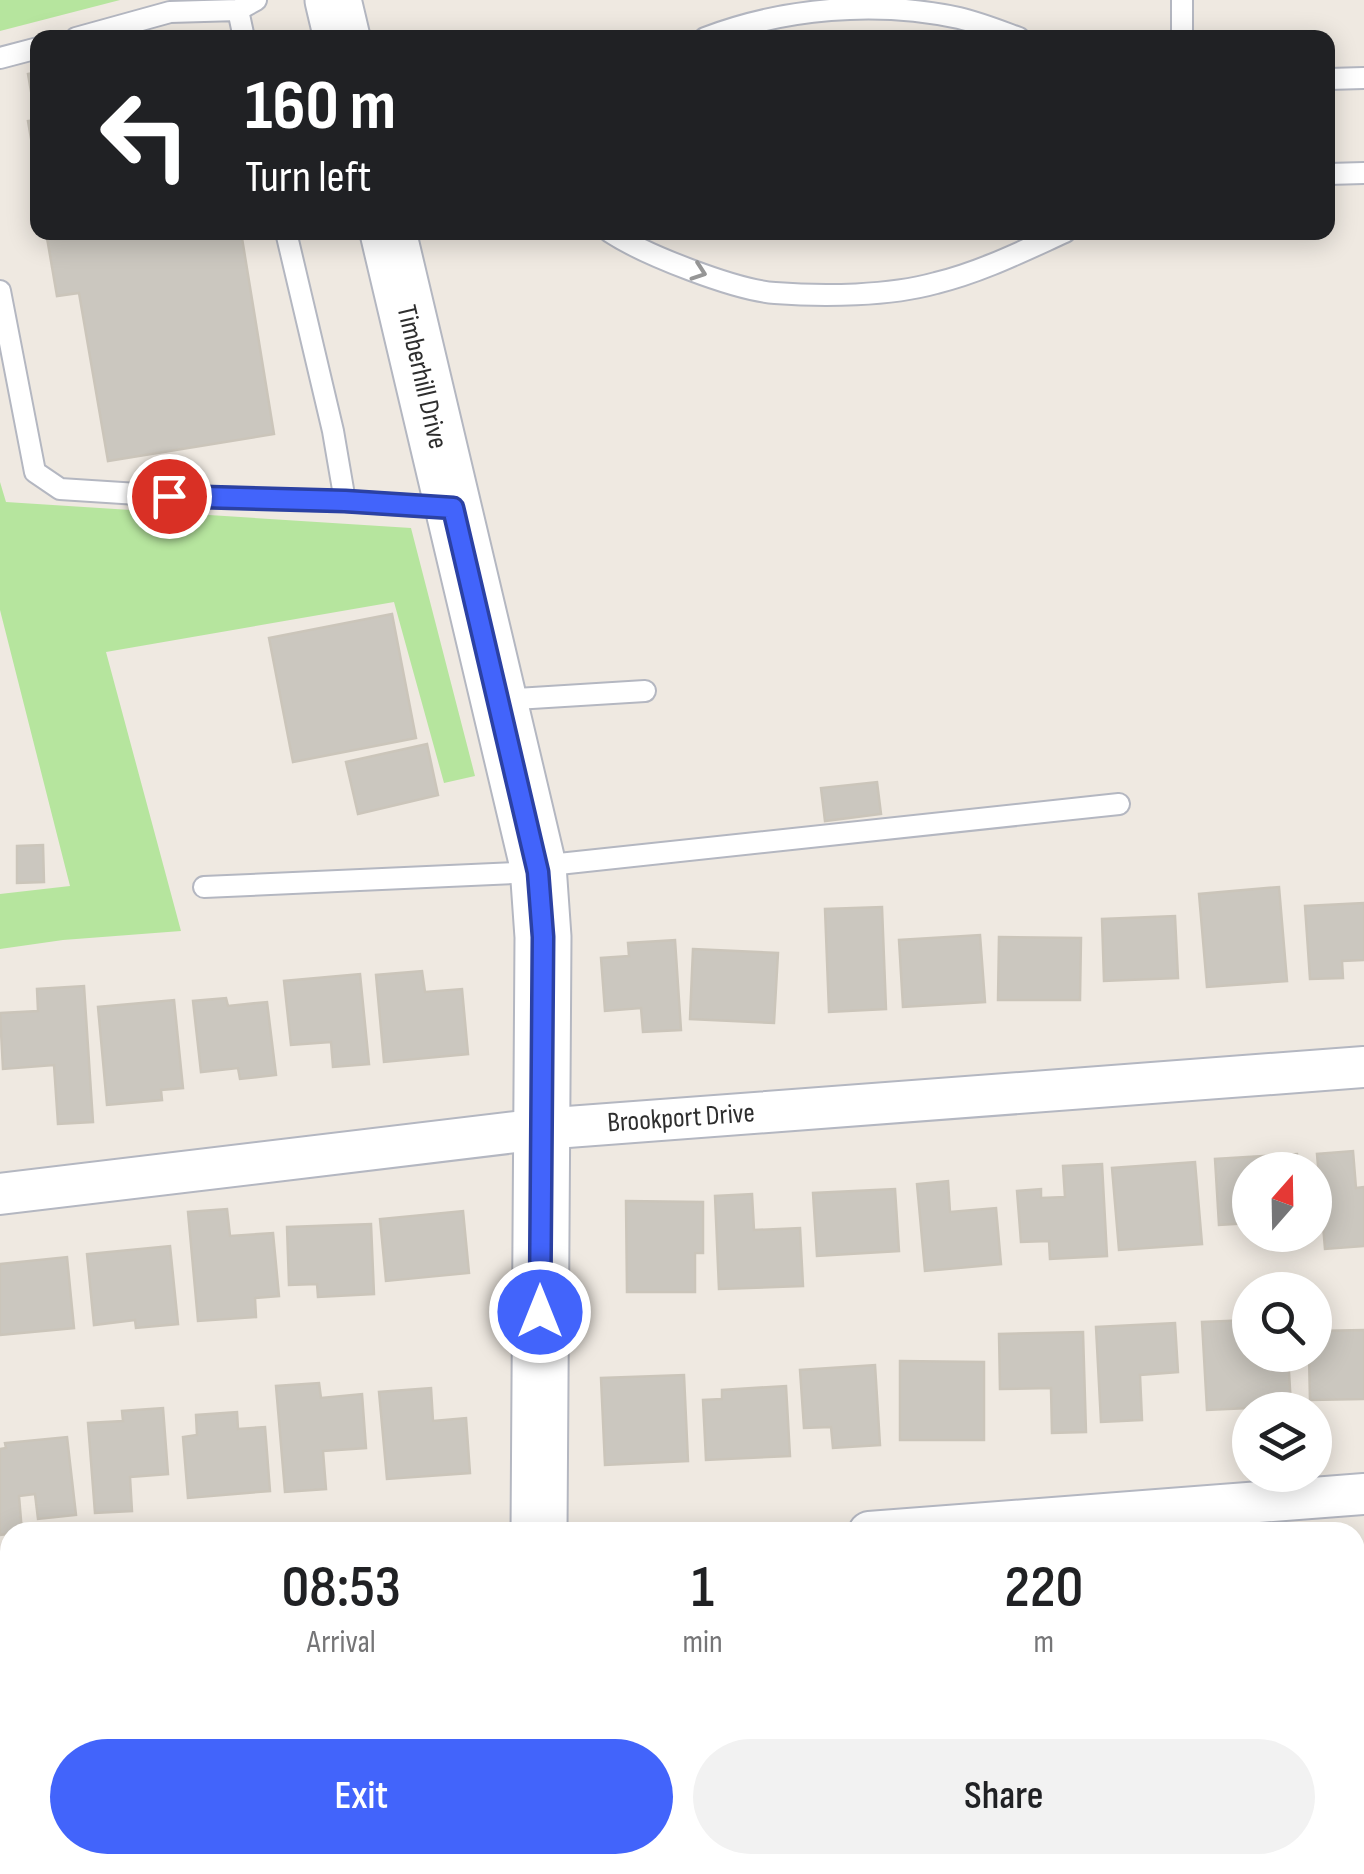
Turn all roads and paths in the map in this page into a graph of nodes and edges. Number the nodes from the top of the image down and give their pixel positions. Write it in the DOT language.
graph roads {
  1 [pos="333,0"];
  2 [pos="1182,0"];
  3 [pos="247,5"];
  4 [pos="105,30"];
  5 [pos="245,30"];
  6 [pos="340,30"];
  7 [pos="731,30"];
  8 [pos="995,30"];
  9 [pos="1182,30"];
  10 [pos="30,50"];
  11 [pos="0,58"];
  12 [pos="1364,78"];
  13 [pos="1335,79"];
  14 [pos="1364,172"];
  15 [pos="1335,174"];
  16 [pos="288,240"];
  17 [pos="390,240"];
  18 [pos="622,240"];
  19 [pos="1048,240"];
  20 [pos="0,291"];
  21 [pos="345,501"];
  22 [pos="453,508"];
  23 [pos="644,691"];
  24 [pos="498,701"];
  25 [pos="1119,804"];
  26 [pos="538,869"];
  27 [pos="204,887"];
  28 [pos="1364,1067"];
  29 [pos="542,1129"];
  30 [pos="0,1194"];
  31 [pos="1364,1494"];
  32 [pos="539,1522"];
  33 [pos="999,1522"];
  1 -- 6 [label="street"];
  2 -- 9 [label="lane"];
  3 -- 4 [label="lane"];
  3 -- 5 [label="lane"];
  7 -- 8 [label="lane"];
  10 -- 11 [label="lane"];
  12 -- 13 [label="lane"];
  14 -- 15 [label="lane"];
  16 -- 21 [label="lane"];
  17 -- 22 [label="street, Timberhill Drive"];
  18 -- 19 [label="lane, one-way"];
  20 -- 21 [label="lane"];
  21 -- 22 [label="lane"];
  22 -- 24 [label="street, Timberhill Drive"];
  23 -- 24 [label="lane"];
  24 -- 26 [label="street, Timberhill Drive"];
  25 -- 26 [label="lane"];
  26 -- 27 [label="lane"];
  26 -- 29 [label="street, Timberhill Drive"];
  28 -- 29 [label="street, Brookport Drive"];
  29 -- 30 [label="street, Brookport Drive"];
  29 -- 32 [label="street, Timberhill Drive"];
  31 -- 33 [label="street"];
}
